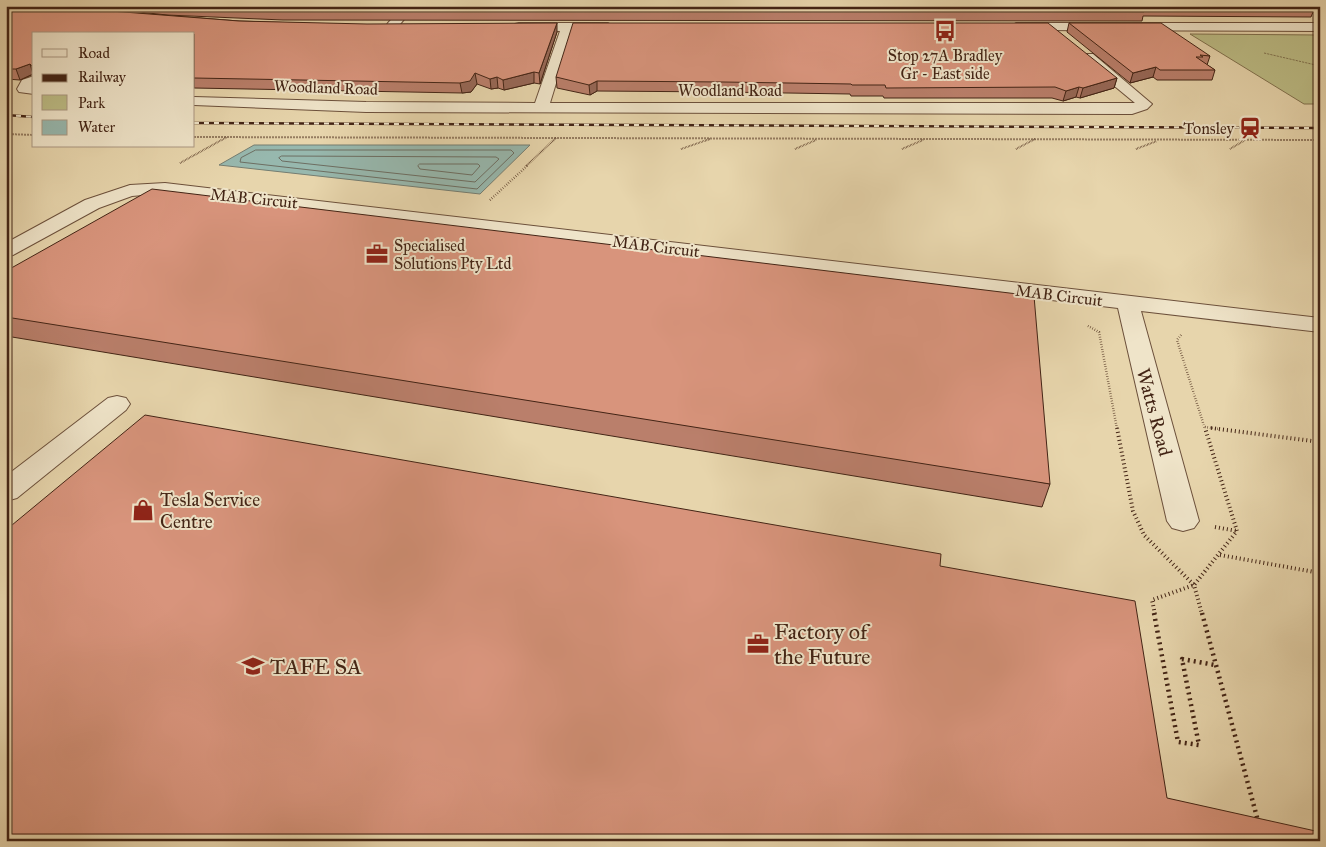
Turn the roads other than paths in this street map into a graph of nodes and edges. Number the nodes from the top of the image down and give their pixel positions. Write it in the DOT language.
graph roads {
  1 [pos="410,6"];
  2 [pos="82,12"];
  3 [pos="118,12"];
  4 [pos="1109,16"];
  5 [pos="411,26"];
  6 [pos="509,26"];
  7 [pos="567,27"];
  8 [pos="616,27"];
  9 [pos="1001,27"];
  10 [pos="1050,27"];
  11 [pos="1124,27"];
  12 [pos="1320,27"];
  13 [pos="32,81"];
  14 [pos="32,90"];
  15 [pos="195,101"];
  16 [pos="541,107"];
  17 [pos="6,251"];
  18 [pos="1128,303"];
  19 [pos="1320,325"];
  20 [pos="117,404"];
  21 [pos="6,491"];
  22 [pos="1183,520"];
  1 -- 5 [label="street"];
  2 -- 3 [label="street"];
  4 -- 11 [label="street"];
  6 -- 7 [label="street"];
  7 -- 8 [label="street"];
  7 -- 16 [label="street"];
  9 -- 10 [label="street"];
  10 -- 11 [label="street"];
  10 -- 16 [label="street, Woodland Road"];
  11 -- 12 [label="street"];
  13 -- 14 [label="street"];
  15 -- 16 [label="street, Woodland Road"];
  17 -- 18 [label="street, MAB Circuit"];
  18 -- 19 [label="street, MAB Circuit"];
  18 -- 22 [label="street, Watts Road"];
  20 -- 21 [label="street"];
}
